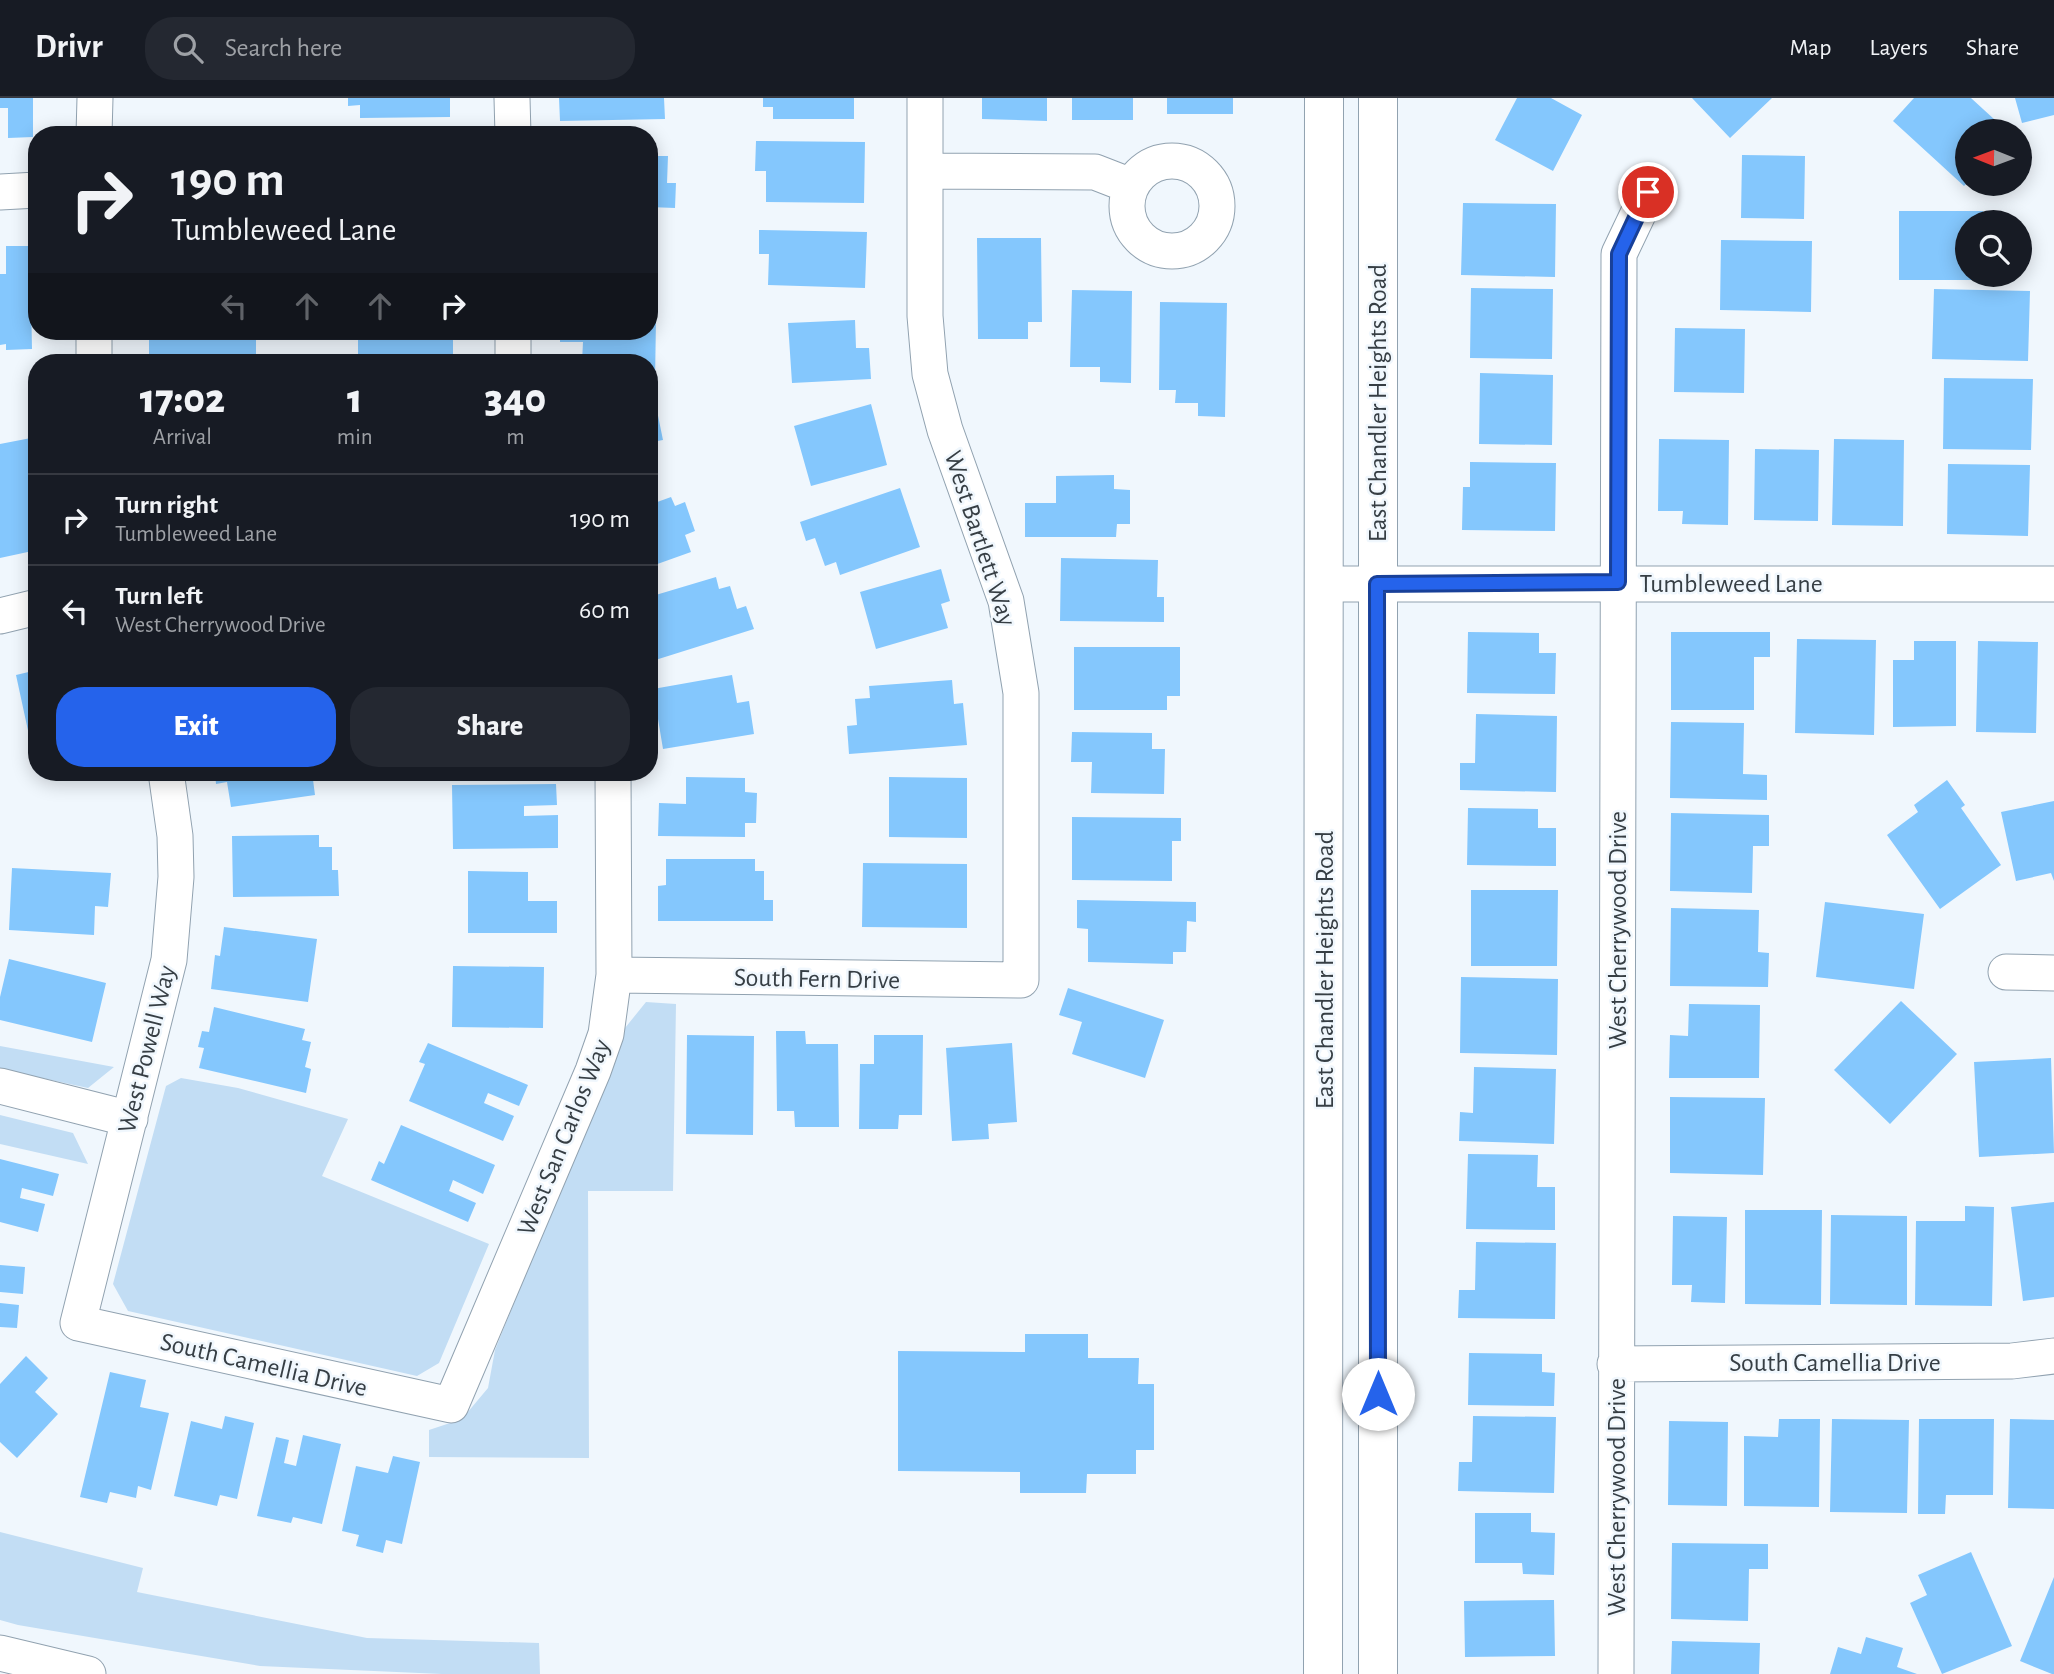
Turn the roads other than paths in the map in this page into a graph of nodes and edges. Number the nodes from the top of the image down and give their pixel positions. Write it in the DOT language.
graph roads {
  1 [pos="95,98"];
  2 [pos="512,98"];
  3 [pos="925,98"];
  4 [pos="1324,98"];
  5 [pos="1378,98"];
  6 [pos="94,126"];
  7 [pos="513,126"];
  8 [pos="925,171"];
  9 [pos="1131,186"];
  10 [pos="28,190"];
  11 [pos="0,192"];
  12 [pos="1648,192"];
  13 [pos="1618,582"];
  14 [pos="1324,584"];
  15 [pos="1377,584"];
  16 [pos="2054,584"];
  17 [pos="28,609"];
  18 [pos="0,616"];
  19 [pos="167,781"];
  20 [pos="613,781"];
  21 [pos="2006,972"];
  22 [pos="2054,973"];
  23 [pos="614,975"];
  24 [pos="1021,980"];
  25 [pos="0,1086"];
  26 [pos="130,1119"];
  27 [pos="78,1323"];
  28 [pos="2054,1356"];
  29 [pos="1615,1364"];
  30 [pos="451,1405"];
  31 [pos="0,1653"];
  32 [pos="88,1674"];
  33 [pos="1323,1674"];
  34 [pos="1378,1674"];
  35 [pos="1616,1674"];
  1 -- 6 [label="street"];
  2 -- 7 [label="street"];
  3 -- 8 [label="street, West Bartlett Way"];
  4 -- 14 [label="main road, East Chandler Heights Road"];
  5 -- 15 [label="main road, East Chandler Heights Road"];
  8 -- 9 [label="street"];
  8 -- 24 [label="street, West Bartlett Way"];
  10 -- 11 [label="street"];
  12 -- 13 [label="street, West Cherrywood Drive"];
  13 -- 15 [label="street, Tumbleweed Lane"];
  13 -- 16 [label="street, Tumbleweed Lane"];
  13 -- 29 [label="street, West Cherrywood Drive"];
  14 -- 15 [label="street, Tumbleweed Lane"];
  14 -- 33 [label="main road, East Chandler Heights Road"];
  15 -- 34 [label="main road, East Chandler Heights Road"];
  17 -- 18 [label="street"];
  19 -- 26 [label="street, West Powell Way"];
  20 -- 23 [label="street, West San Carlos Way"];
  21 -- 22 [label="street"];
  23 -- 24 [label="street, South Fern Drive"];
  23 -- 30 [label="street, West San Carlos Way"];
  25 -- 26 [label="street"];
  26 -- 27 [label="street, West Powell Way"];
  27 -- 30 [label="street, South Camellia Drive"];
  28 -- 29 [label="street, South Camellia Drive"];
  29 -- 35 [label="street, West Cherrywood Drive"];
  31 -- 32 [label="street"];
}
